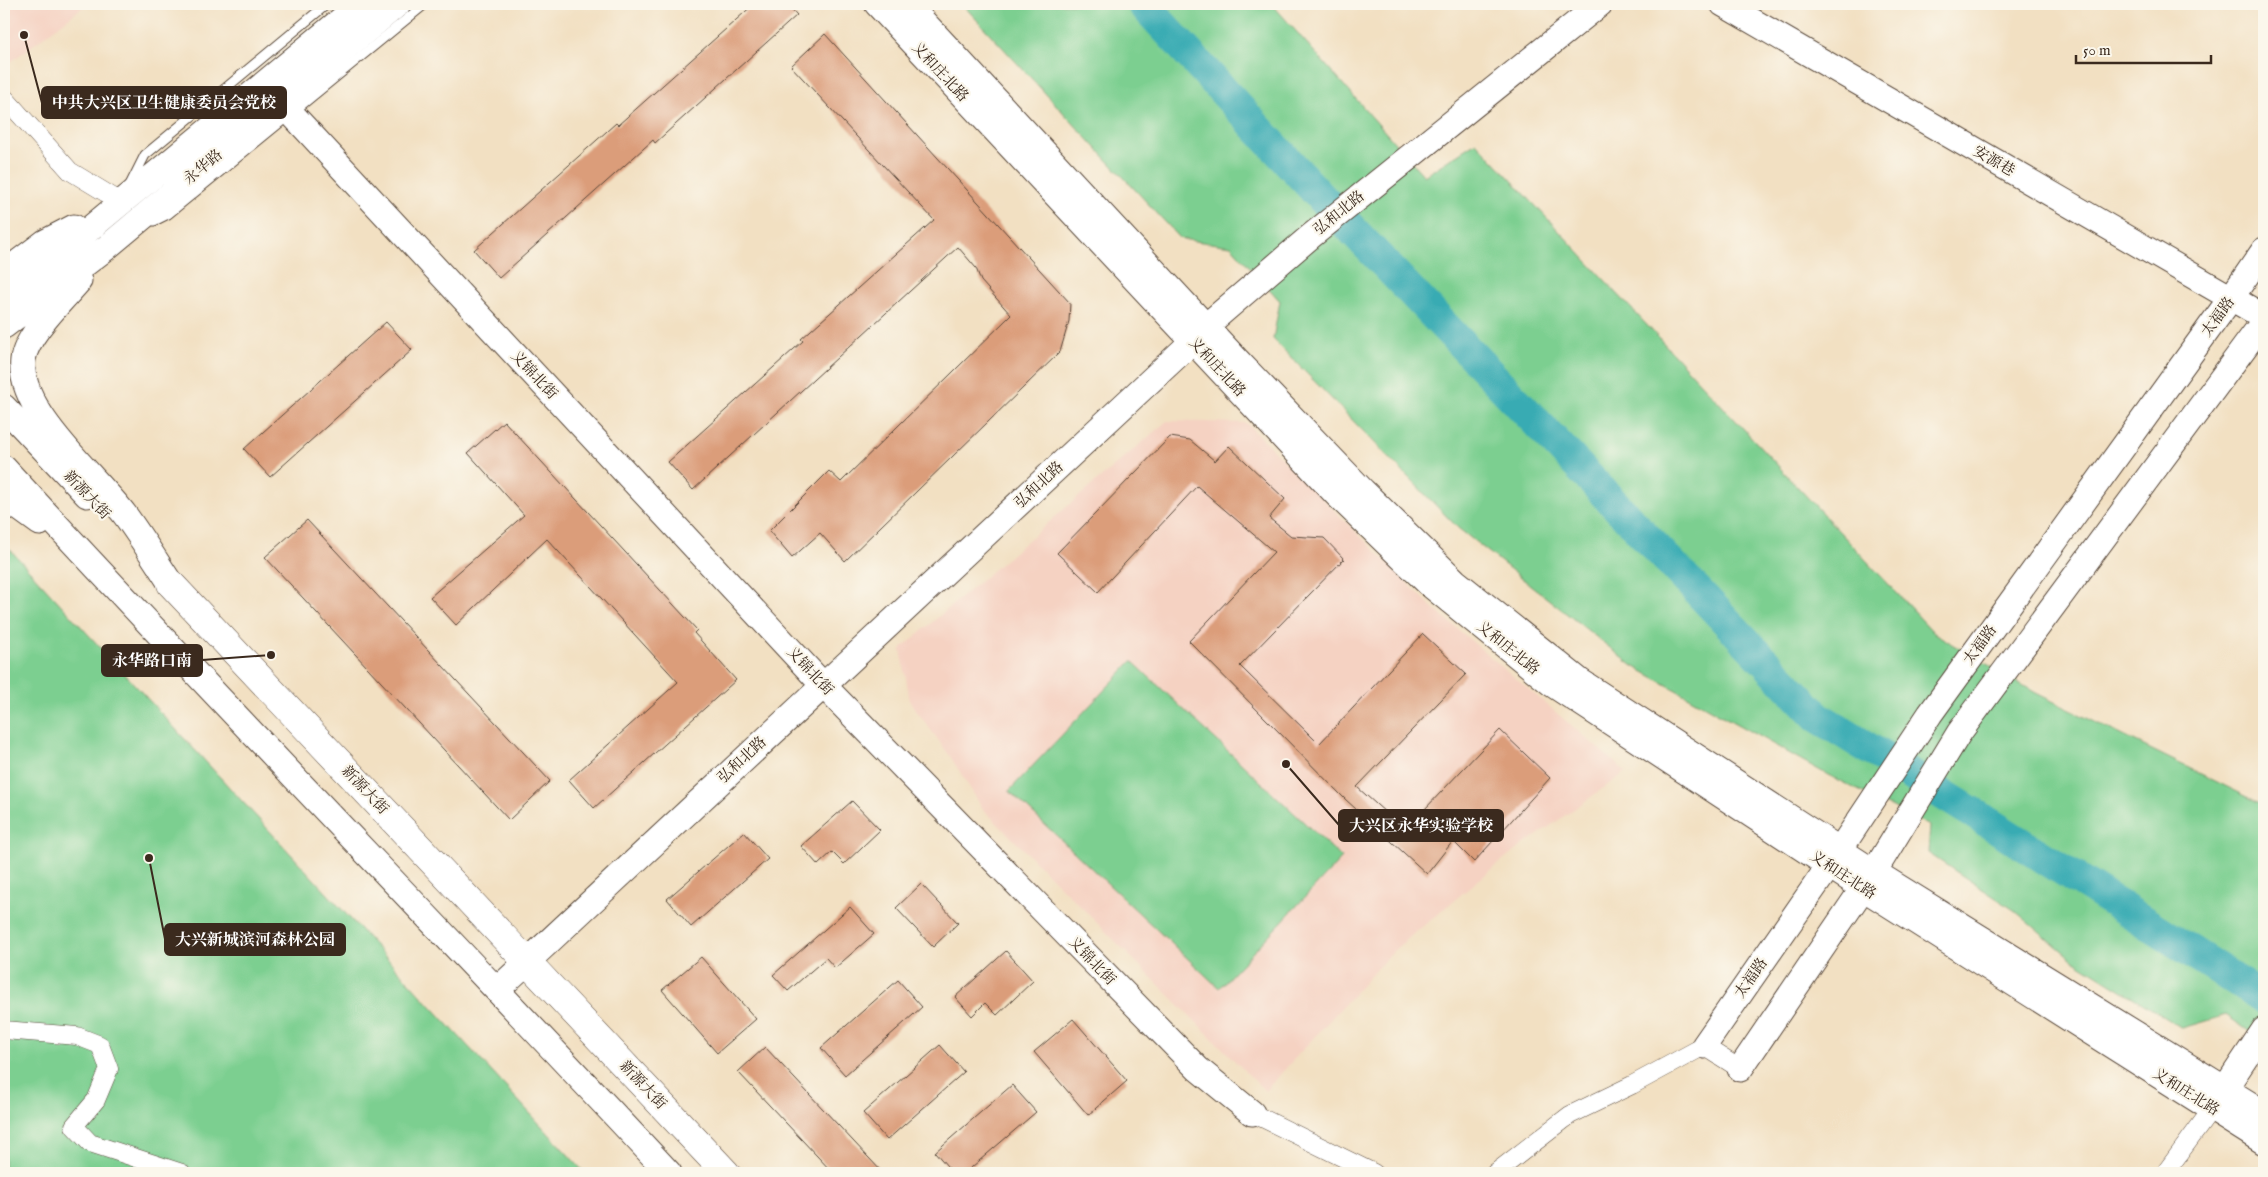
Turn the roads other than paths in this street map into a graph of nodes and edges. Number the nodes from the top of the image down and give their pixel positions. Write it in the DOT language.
graph roads {
  1 [pos="327,4"];
  2 [pos="360,4"];
  3 [pos="398,4"];
  4 [pos="425,4"];
  5 [pos="877,4"];
  6 [pos="907,4"];
  7 [pos="1600,4"];
  8 [pos="1723,4"];
  9 [pos="4,97"];
  10 [pos="291,113"];
  11 [pos="121,202"];
  12 [pos="106,248"];
  13 [pos="2264,250"];
  14 [pos="4,274"];
  15 [pos="2231,298"];
  16 [pos="4,300"];
  17 [pos="2264,317"];
  18 [pos="2264,322"];
  19 [pos="4,326"];
  20 [pos="1199,334"];
  21 [pos="4,407"];
  22 [pos="4,468"];
  23 [pos="4,497"];
  24 [pos="84,555"];
  25 [pos="171,584"];
  26 [pos="823,685"];
  27 [pos="1834,858"];
  28 [pos="1868,880"];
  29 [pos="526,961"];
  30 [pos="498,989"];
  31 [pos="4,1030"];
  32 [pos="2260,1035"];
  33 [pos="1704,1046"];
  34 [pos="1740,1069"];
  35 [pos="2219,1099"];
  36 [pos="1252,1113"];
  37 [pos="2264,1113"];
  38 [pos="2264,1142"];
  39 [pos="182,1173"];
  40 [pos="669,1173"];
  41 [pos="726,1173"];
  42 [pos="1374,1173"];
  43 [pos="1495,1173"];
  44 [pos="2165,1173"];
  1 -- 11 [label="lane"];
  2 -- 11 [label="main road, 永华路"];
  3 -- 12 [label="main road, 永华路"];
  4 -- 10 [label="lane"];
  5 -- 20 [label="main road, 义和庄北路"];
  6 -- 20 [label="main road, 义和庄北路"];
  7 -- 20 [label="main road, 弘和北路"];
  8 -- 15 [label="main road, 安源巷"];
  9 -- 11 [label="street"];
  10 -- 12 [label="lane"];
  10 -- 26 [label="main road, 义锦北街"];
  11 -- 14 [label="main road"];
  11 -- 16 [label="main road, 永华路"];
  12 -- 19 [label="main road, 永华路"];
  12 -- 25 [label="main road"];
  13 -- 15 [label="main road, 太福路"];
  15 -- 17 [label="main road, 安源巷"];
  15 -- 27 [label="main road, 太福路"];
  18 -- 28 [label="main road"];
  20 -- 26 [label="main road, 弘和北路"];
  20 -- 27 [label="main road, 义和庄北路"];
  21 -- 25 [label="main road, 新源大街"];
  22 -- 24 [label="main road"];
  23 -- 24 [label="main road"];
  24 -- 30 [label="main road"];
  25 -- 29 [label="main road, 新源大街"];
  26 -- 29 [label="main road, 弘和北路"];
  26 -- 36 [label="main road, 义锦北街"];
  27 -- 28 [label="main road, 义和庄北路"];
  27 -- 33 [label="main road, 太福路"];
  28 -- 34 [label="main road"];
  28 -- 35 [label="main road, 义和庄北路"];
  29 -- 30 [label="main road, 弘和北路"];
  29 -- 41 [label="main road, 新源大街"];
  30 -- 40 [label="main road"];
  31 -- 39 [label="street"];
  32 -- 35 [label="main road"];
  33 -- 34 [label="street"];
  33 -- 43 [label="street"];
  35 -- 37 [label="main road, 义和庄北路"];
  35 -- 38 [label="main road, 义和庄北路"];
  35 -- 44 [label="street"];
  36 -- 42 [label="street, 义锦北街"];
}
